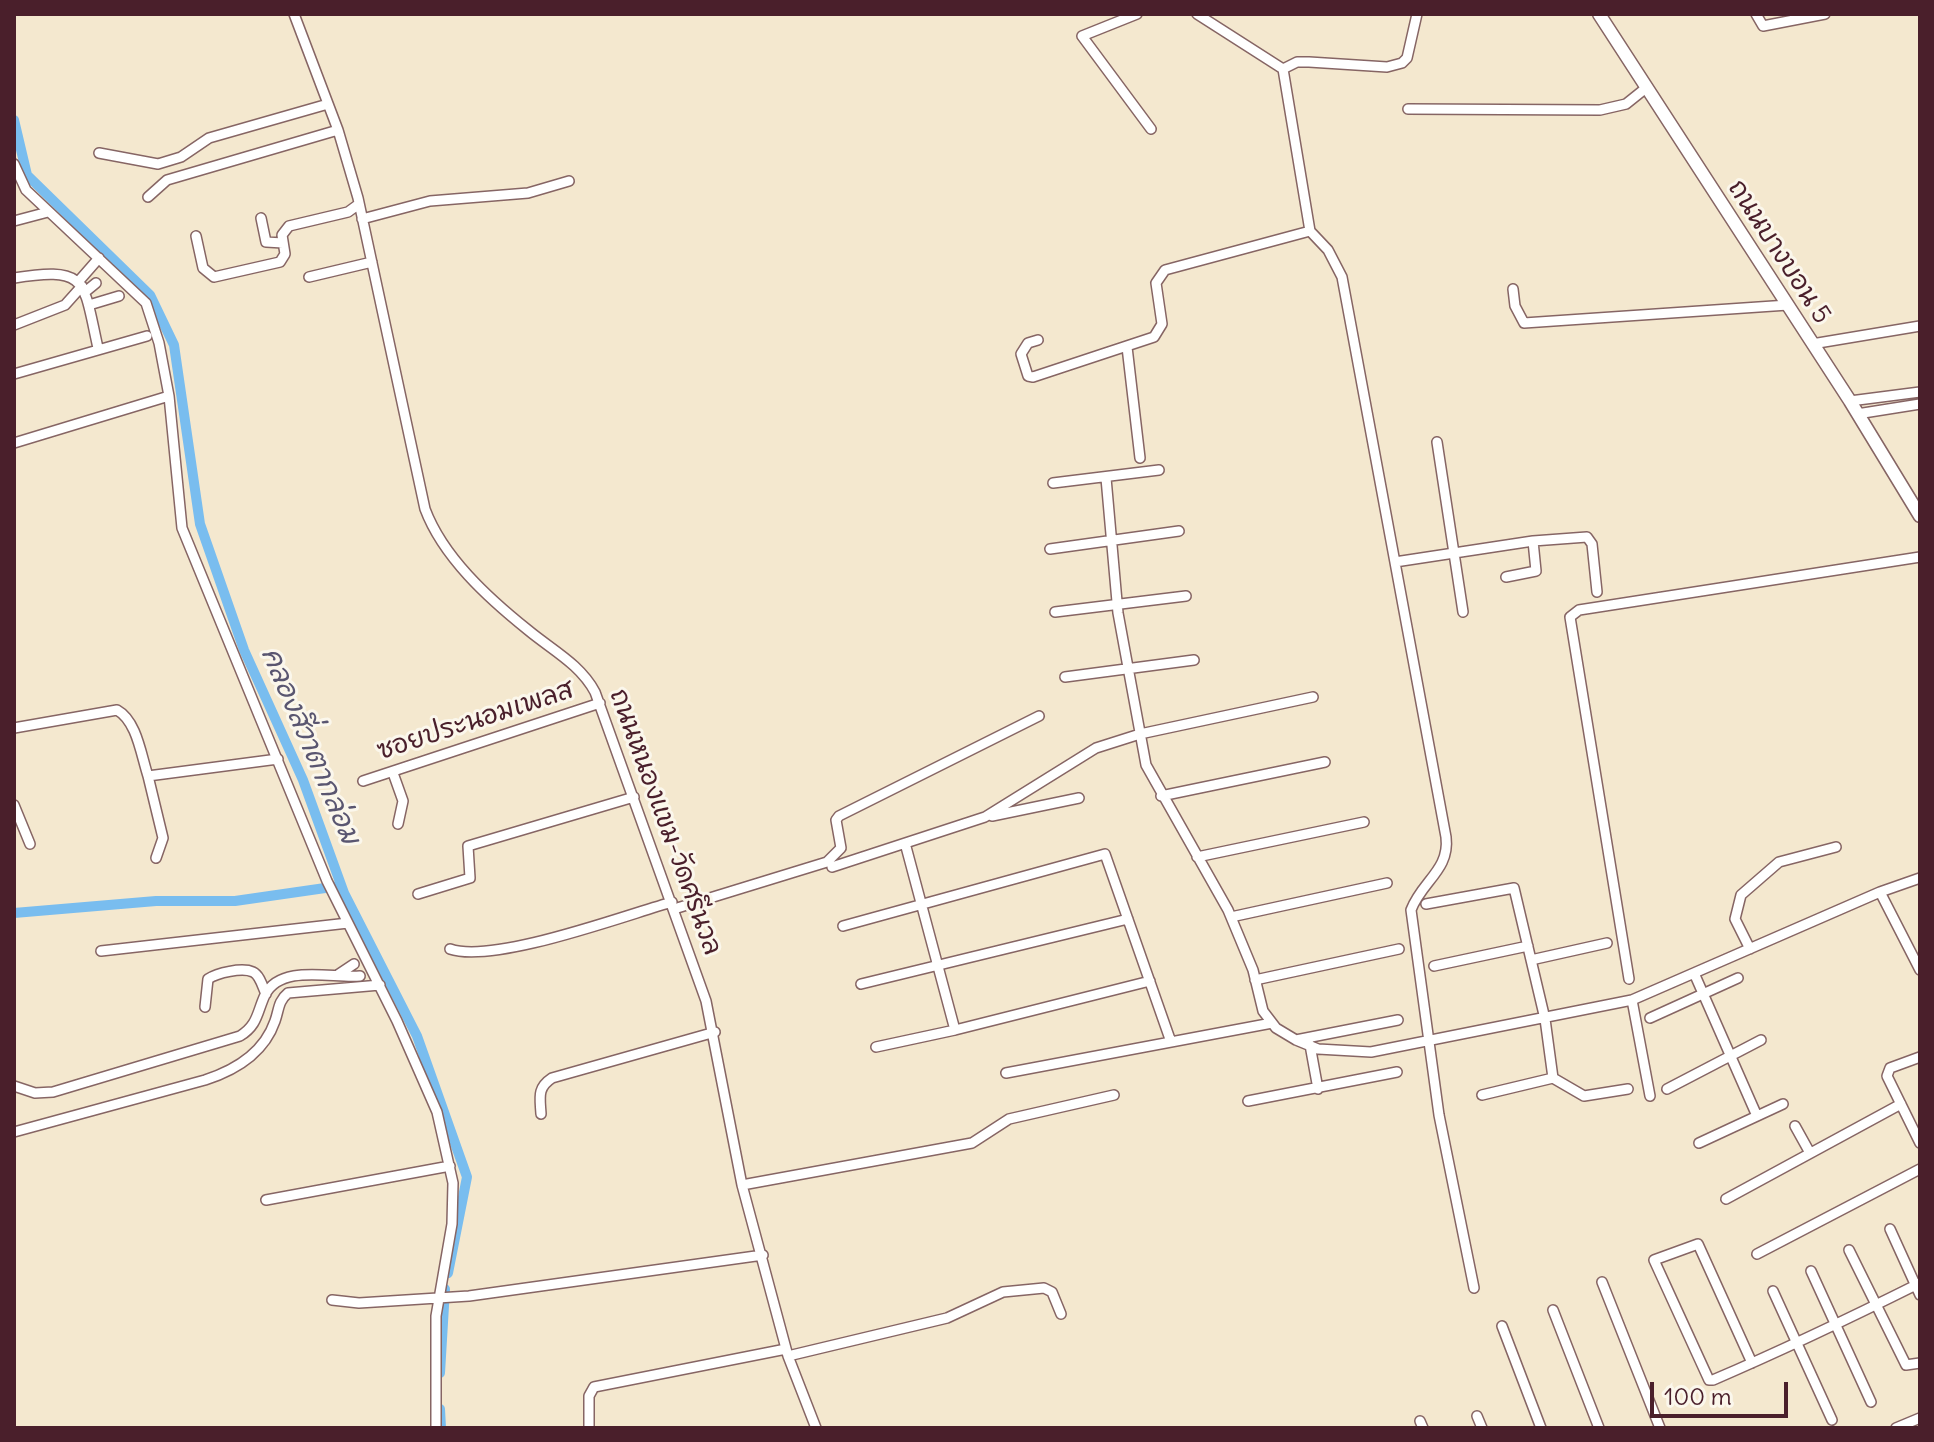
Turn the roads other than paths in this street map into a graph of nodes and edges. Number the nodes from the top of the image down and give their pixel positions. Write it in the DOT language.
graph roads {
  1 [pos="294,14"];
  2 [pos="1137,14"];
  3 [pos="1197,14"];
  4 [pos="1417,14"];
  5 [pos="1599,14"];
  6 [pos="1756,14"];
  7 [pos="1825,14"];
  8 [pos="1283,69"];
  9 [pos="1646,88"];
  10 [pos="328,104"];
  11 [pos="1408,109"];
  12 [pos="1151,129"];
  13 [pos="338,130"];
  14 [pos="99,153"];
  15 [pos="14,164"];
  16 [pos="569,181"];
  17 [pos="148,197"];
  18 [pos="359,204"];
  19 [pos="48,212"];
  20 [pos="261,218"];
  21 [pos="362,219"];
  22 [pos="14,221"];
  23 [pos="1309,227"];
  24 [pos="196,236"];
  25 [pos="283,243"];
  26 [pos="99,258"];
  27 [pos="372,262"];
  28 [pos="111,270"];
  29 [pos="309,277"];
  30 [pos="14,278"];
  31 [pos="82,287"];
  32 [pos="1513,289"];
  33 [pos="119,296"];
  34 [pos="89,305"];
  35 [pos="1788,305"];
  36 [pos="14,325"];
  37 [pos="1920,326"];
  38 [pos="147,336"];
  39 [pos="1038,340"];
  40 [pos="1812,344"];
  41 [pos="1127,347"];
  42 [pos="98,348"];
  43 [pos="14,374"];
  44 [pos="1920,392"];
  45 [pos="169,396"];
  46 [pos="1850,401"];
  47 [pos="1920,404"];
  48 [pos="1857,414"];
  49 [pos="1437,442"];
  50 [pos="14,443"];
  51 [pos="1140,458"];
  52 [pos="1159,470"];
  53 [pos="1106,478"];
  54 [pos="1053,483"];
  55 [pos="1920,516"];
  56 [pos="1179,531"];
  57 [pos="1111,541"];
  58 [pos="1533,541"];
  59 [pos="1050,549"];
  60 [pos="1453,552"];
  61 [pos="1920,557"];
  62 [pos="1395,562"];
  63 [pos="1506,577"];
  64 [pos="1186,596"];
  65 [pos="1597,599"];
  66 [pos="1117,604"];
  67 [pos="1055,612"];
  68 [pos="1463,612"];
  69 [pos="1194,660"];
  70 [pos="1128,668"];
  71 [pos="1065,677"];
  72 [pos="1313,697"];
  73 [pos="600,703"];
  74 [pos="1039,716"];
  75 [pos="14,728"];
  76 [pos="1140,734"];
  77 [pos="278,759"];
  78 [pos="1325,762"];
  79 [pos="393,773"];
  80 [pos="148,776"];
  81 [pos="363,781"];
  82 [pos="1161,796"];
  83 [pos="634,797"];
  84 [pos="1079,798"];
  85 [pos="14,805"];
  86 [pos="985,817"];
  87 [pos="1364,822"];
  88 [pos="398,824"];
  89 [pos="905,843"];
  90 [pos="30,844"];
  91 [pos="1836,847"];
  92 [pos="1197,857"];
  93 [pos="156,858"];
  94 [pos="832,867"];
  95 [pos="1920,878"];
  96 [pos="1387,883"];
  97 [pos="1880,892"];
  98 [pos="418,894"];
  99 [pos="920,904"];
  100 [pos="1426,904"];
  101 [pos="673,906"];
  102 [pos="1231,917"];
  103 [pos="1128,919"];
  104 [pos="348,923"];
  105 [pos="843,926"];
  106 [pos="1607,943"];
  107 [pos="1528,946"];
  108 [pos="450,949"];
  109 [pos="1399,949"];
  110 [pos="1750,949"];
  111 [pos="101,951"];
  112 [pos="1531,960"];
  113 [pos="360,961"];
  114 [pos="1434,966"];
  115 [pos="937,967"];
  116 [pos="1920,970"];
  117 [pos="366,973"];
  118 [pos="1694,973"];
  119 [pos="339,974"];
  120 [pos="1738,978"];
  121 [pos="1629,979"];
  122 [pos="1255,980"];
  123 [pos="1150,981"];
  124 [pos="861,984"];
  125 [pos="380,985"];
  126 [pos="266,994"];
  127 [pos="1703,994"];
  128 [pos="1632,1000"];
  129 [pos="205,1007"];
  130 [pos="1650,1018"];
  131 [pos="1545,1019"];
  132 [pos="1398,1020"];
  133 [pos="1272,1023"];
  134 [pos="955,1030"];
  135 [pos="715,1032"];
  136 [pos="1428,1038"];
  137 [pos="1296,1040"];
  138 [pos="1761,1040"];
  139 [pos="1171,1042"];
  140 [pos="1310,1045"];
  141 [pos="876,1047"];
  142 [pos="1730,1056"];
  143 [pos="1920,1057"];
  144 [pos="1397,1072"];
  145 [pos="1006,1073"];
  146 [pos="1553,1078"];
  147 [pos="15,1089"];
  148 [pos="1318,1089"];
  149 [pos="1628,1089"];
  150 [pos="1667,1089"];
  151 [pos="1114,1095"];
  152 [pos="1482,1095"];
  153 [pos="1650,1096"];
  154 [pos="1248,1101"];
  155 [pos="1783,1104"];
  156 [pos="1901,1104"];
  157 [pos="541,1114"];
  158 [pos="1757,1116"];
  159 [pos="1795,1126"];
  160 [pos="14,1132"];
  161 [pos="1699,1143"];
  162 [pos="1920,1143"];
  163 [pos="1810,1153"];
  164 [pos="450,1166"];
  165 [pos="1920,1169"];
  166 [pos="742,1185"];
  167 [pos="1726,1199"];
  168 [pos="266,1200"];
  169 [pos="1890,1229"];
  170 [pos="1849,1250"];
  171 [pos="1757,1254"];
  172 [pos="763,1255"];
  173 [pos="1811,1271"];
  174 [pos="1602,1282"];
  175 [pos="1474,1288"];
  176 [pos="1919,1288"];
  177 [pos="1773,1291"];
  178 [pos="443,1299"];
  179 [pos="332,1300"];
  180 [pos="1878,1304"];
  181 [pos="1553,1310"];
  182 [pos="1061,1314"];
  183 [pos="1836,1324"];
  184 [pos="1502,1326"];
  185 [pos="1796,1343"];
  186 [pos="787,1352"];
  187 [pos="1752,1363"];
  188 [pos="1920,1363"];
  189 [pos="1871,1402"];
  190 [pos="1477,1416"];
  191 [pos="1920,1418"];
  192 [pos="1832,1420"];
  193 [pos="436,1428"];
  194 [pos="589,1428"];
  195 [pos="816,1428"];
  196 [pos="1482,1428"];
  197 [pos="1541,1428"];
  198 [pos="1599,1428"];
  199 [pos="1660,1428"];
  200 [pos="1896,1428"];
  1 -- 10 [label="street, ถนนหนองแขม-วัดศรีนวล"];
  2 -- 12 [label="street"];
  3 -- 8 [label="street"];
  4 -- 8 [label="street"];
  5 -- 9 [label="main road, ถนนบางบอน 5"];
  6 -- 7 [label="street"];
  8 -- 23 [label="street"];
  9 -- 11 [label="street"];
  9 -- 35 [label="main road, ถนนบางบอน 5"];
  10 -- 13 [label="street, ถนนหนองแขม-วัดศรีนวล"];
  10 -- 14 [label="street"];
  13 -- 17 [label="street"];
  13 -- 18 [label="street, ถนนหนองแขม-วัดศรีนวล"];
  15 -- 19 [label="street"];
  16 -- 21 [label="street"];
  18 -- 21 [label="street, ถนนหนองแขม-วัดศรีนวล"];
  18 -- 25 [label="street"];
  19 -- 22 [label="street"];
  19 -- 26 [label="street"];
  20 -- 25 [label="street"];
  21 -- 27 [label="street, ถนนหนองแขม-วัดศรีนวล"];
  23 -- 41 [label="street"];
  23 -- 62 [label="street"];
  24 -- 25 [label="street"];
  26 -- 28 [label="street"];
  26 -- 31 [label="street"];
  27 -- 29 [label="street"];
  27 -- 73 [label="street, ถนนหนองแขม-วัดศรีนวล"];
  28 -- 31 [label="street"];
  28 -- 45 [label="street"];
  30 -- 31 [label="street"];
  31 -- 34 [label="street"];
  31 -- 36 [label="street"];
  32 -- 35 [label="street"];
  33 -- 34 [label="street"];
  34 -- 42 [label="street"];
  35 -- 40 [label="main road, ถนนบางบอน 5"];
  37 -- 40 [label="street"];
  38 -- 42 [label="street"];
  39 -- 41 [label="street"];
  40 -- 46 [label="main road, ถนนบางบอน 5"];
  41 -- 51 [label="street"];
  42 -- 43 [label="street"];
  44 -- 46 [label="street"];
  45 -- 50 [label="street"];
  45 -- 77 [label="street"];
  46 -- 48 [label="main road, ถนนบางบอน 5"];
  47 -- 48 [label="street"];
  48 -- 55 [label="main road, ถนนบางบอน 5"];
  49 -- 60 [label="street"];
  52 -- 53 [label="street"];
  53 -- 54 [label="street"];
  53 -- 57 [label="street"];
  56 -- 57 [label="street"];
  57 -- 59 [label="street"];
  57 -- 66 [label="street"];
  58 -- 60 [label="street"];
  58 -- 63 [label="street"];
  58 -- 65 [label="street"];
  60 -- 62 [label="street"];
  60 -- 68 [label="street"];
  61 -- 65 [label="street"];
  62 -- 136 [label="street"];
  64 -- 66 [label="street"];
  65 -- 121 [label="street"];
  66 -- 67 [label="street"];
  66 -- 70 [label="street"];
  69 -- 70 [label="street"];
  70 -- 71 [label="street"];
  70 -- 76 [label="street"];
  72 -- 76 [label="street"];
  73 -- 79 [label="street, ซอยประนอมเพลส"];
  73 -- 83 [label="street, ถนนหนองแขม-วัดศรีนวล"];
  74 -- 101 [label="street"];
  75 -- 80 [label="street"];
  76 -- 82 [label="street"];
  76 -- 86 [label="street"];
  77 -- 80 [label="street"];
  77 -- 104 [label="street"];
  78 -- 82 [label="street"];
  79 -- 81 [label="street, ซอยประนอมเพลส"];
  79 -- 88 [label="street"];
  80 -- 93 [label="street"];
  82 -- 92 [label="street"];
  83 -- 98 [label="street"];
  83 -- 101 [label="street, ถนนหนองแขม-วัดศรีนวล"];
  84 -- 86 [label="street"];
  85 -- 90 [label="street"];
  86 -- 89 [label="street"];
  87 -- 92 [label="street"];
  89 -- 94 [label="street"];
  89 -- 99 [label="street"];
  91 -- 110 [label="street"];
  92 -- 102 [label="street"];
  95 -- 97 [label="street"];
  96 -- 102 [label="street"];
  97 -- 110 [label="street"];
  97 -- 116 [label="street"];
  99 -- 103 [label="street"];
  99 -- 105 [label="street"];
  99 -- 115 [label="street"];
  100 -- 107 [label="street"];
  101 -- 108 [label="street"];
  101 -- 135 [label="street, ถนนหนองแขม-วัดศรีนวล"];
  102 -- 122 [label="street"];
  103 -- 115 [label="street"];
  103 -- 123 [label="street"];
  104 -- 111 [label="street"];
  104 -- 113 [label="street"];
  106 -- 112 [label="street"];
  107 -- 112 [label="street"];
  107 -- 114 [label="street"];
  109 -- 122 [label="street"];
  110 -- 118 [label="street"];
  112 -- 131 [label="street"];
  113 -- 117 [label="street"];
  113 -- 119 [label="street"];
  115 -- 124 [label="street"];
  115 -- 134 [label="street"];
  117 -- 119 [label="street"];
  117 -- 125 [label="street"];
  118 -- 127 [label="street"];
  118 -- 128 [label="street"];
  119 -- 126 [label="street"];
  120 -- 127 [label="street"];
  122 -- 133 [label="street"];
  123 -- 134 [label="street"];
  123 -- 139 [label="street"];
  125 -- 160 [label="street"];
  125 -- 164 [label="street"];
  126 -- 129 [label="street"];
  126 -- 147 [label="street"];
  127 -- 130 [label="street"];
  127 -- 142 [label="street"];
  128 -- 131 [label="street"];
  128 -- 153 [label="street"];
  131 -- 136 [label="street"];
  131 -- 146 [label="street"];
  132 -- 137 [label="street"];
  133 -- 137 [label="street"];
  133 -- 139 [label="street"];
  134 -- 141 [label="street"];
  135 -- 157 [label="street"];
  135 -- 166 [label="street, ถนนหนองแขม-วัดศรีนวล"];
  136 -- 140 [label="street"];
  136 -- 175 [label="street"];
  137 -- 140 [label="street"];
  138 -- 142 [label="street"];
  139 -- 145 [label="street"];
  140 -- 148 [label="street"];
  142 -- 150 [label="street"];
  142 -- 158 [label="street"];
  143 -- 156 [label="street"];
  144 -- 148 [label="street"];
  146 -- 149 [label="street"];
  146 -- 152 [label="street"];
  148 -- 154 [label="street"];
  151 -- 166 [label="street"];
  155 -- 158 [label="street"];
  156 -- 162 [label="street"];
  156 -- 163 [label="street"];
  158 -- 161 [label="street"];
  159 -- 163 [label="street"];
  163 -- 167 [label="street"];
  164 -- 168 [label="street"];
  164 -- 178 [label="street"];
  165 -- 171 [label="street"];
  166 -- 172 [label="street, ถนนหนองแขม-วัดศรีนวล"];
  169 -- 176 [label="street"];
  170 -- 180 [label="street"];
  172 -- 178 [label="street"];
  172 -- 186 [label="street, ถนนหนองแขม-วัดศรีนวล"];
  173 -- 183 [label="street"];
  174 -- 199 [label="street"];
  176 -- 180 [label="street"];
  177 -- 185 [label="street"];
  178 -- 179 [label="street"];
  178 -- 193 [label="street"];
  180 -- 183 [label="street"];
  180 -- 188 [label="street"];
  181 -- 198 [label="street"];
  182 -- 186 [label="street"];
  183 -- 185 [label="street"];
  183 -- 189 [label="street"];
  184 -- 197 [label="street"];
  185 -- 187 [label="street"];
  185 -- 192 [label="street"];
  186 -- 194 [label="street"];
  186 -- 195 [label="street, ถนนหนองแขม-วัดศรีนวล"];
  187 -- 187 [label="street"];
  190 -- 196 [label="street"];
  191 -- 200 [label="street"];
}
